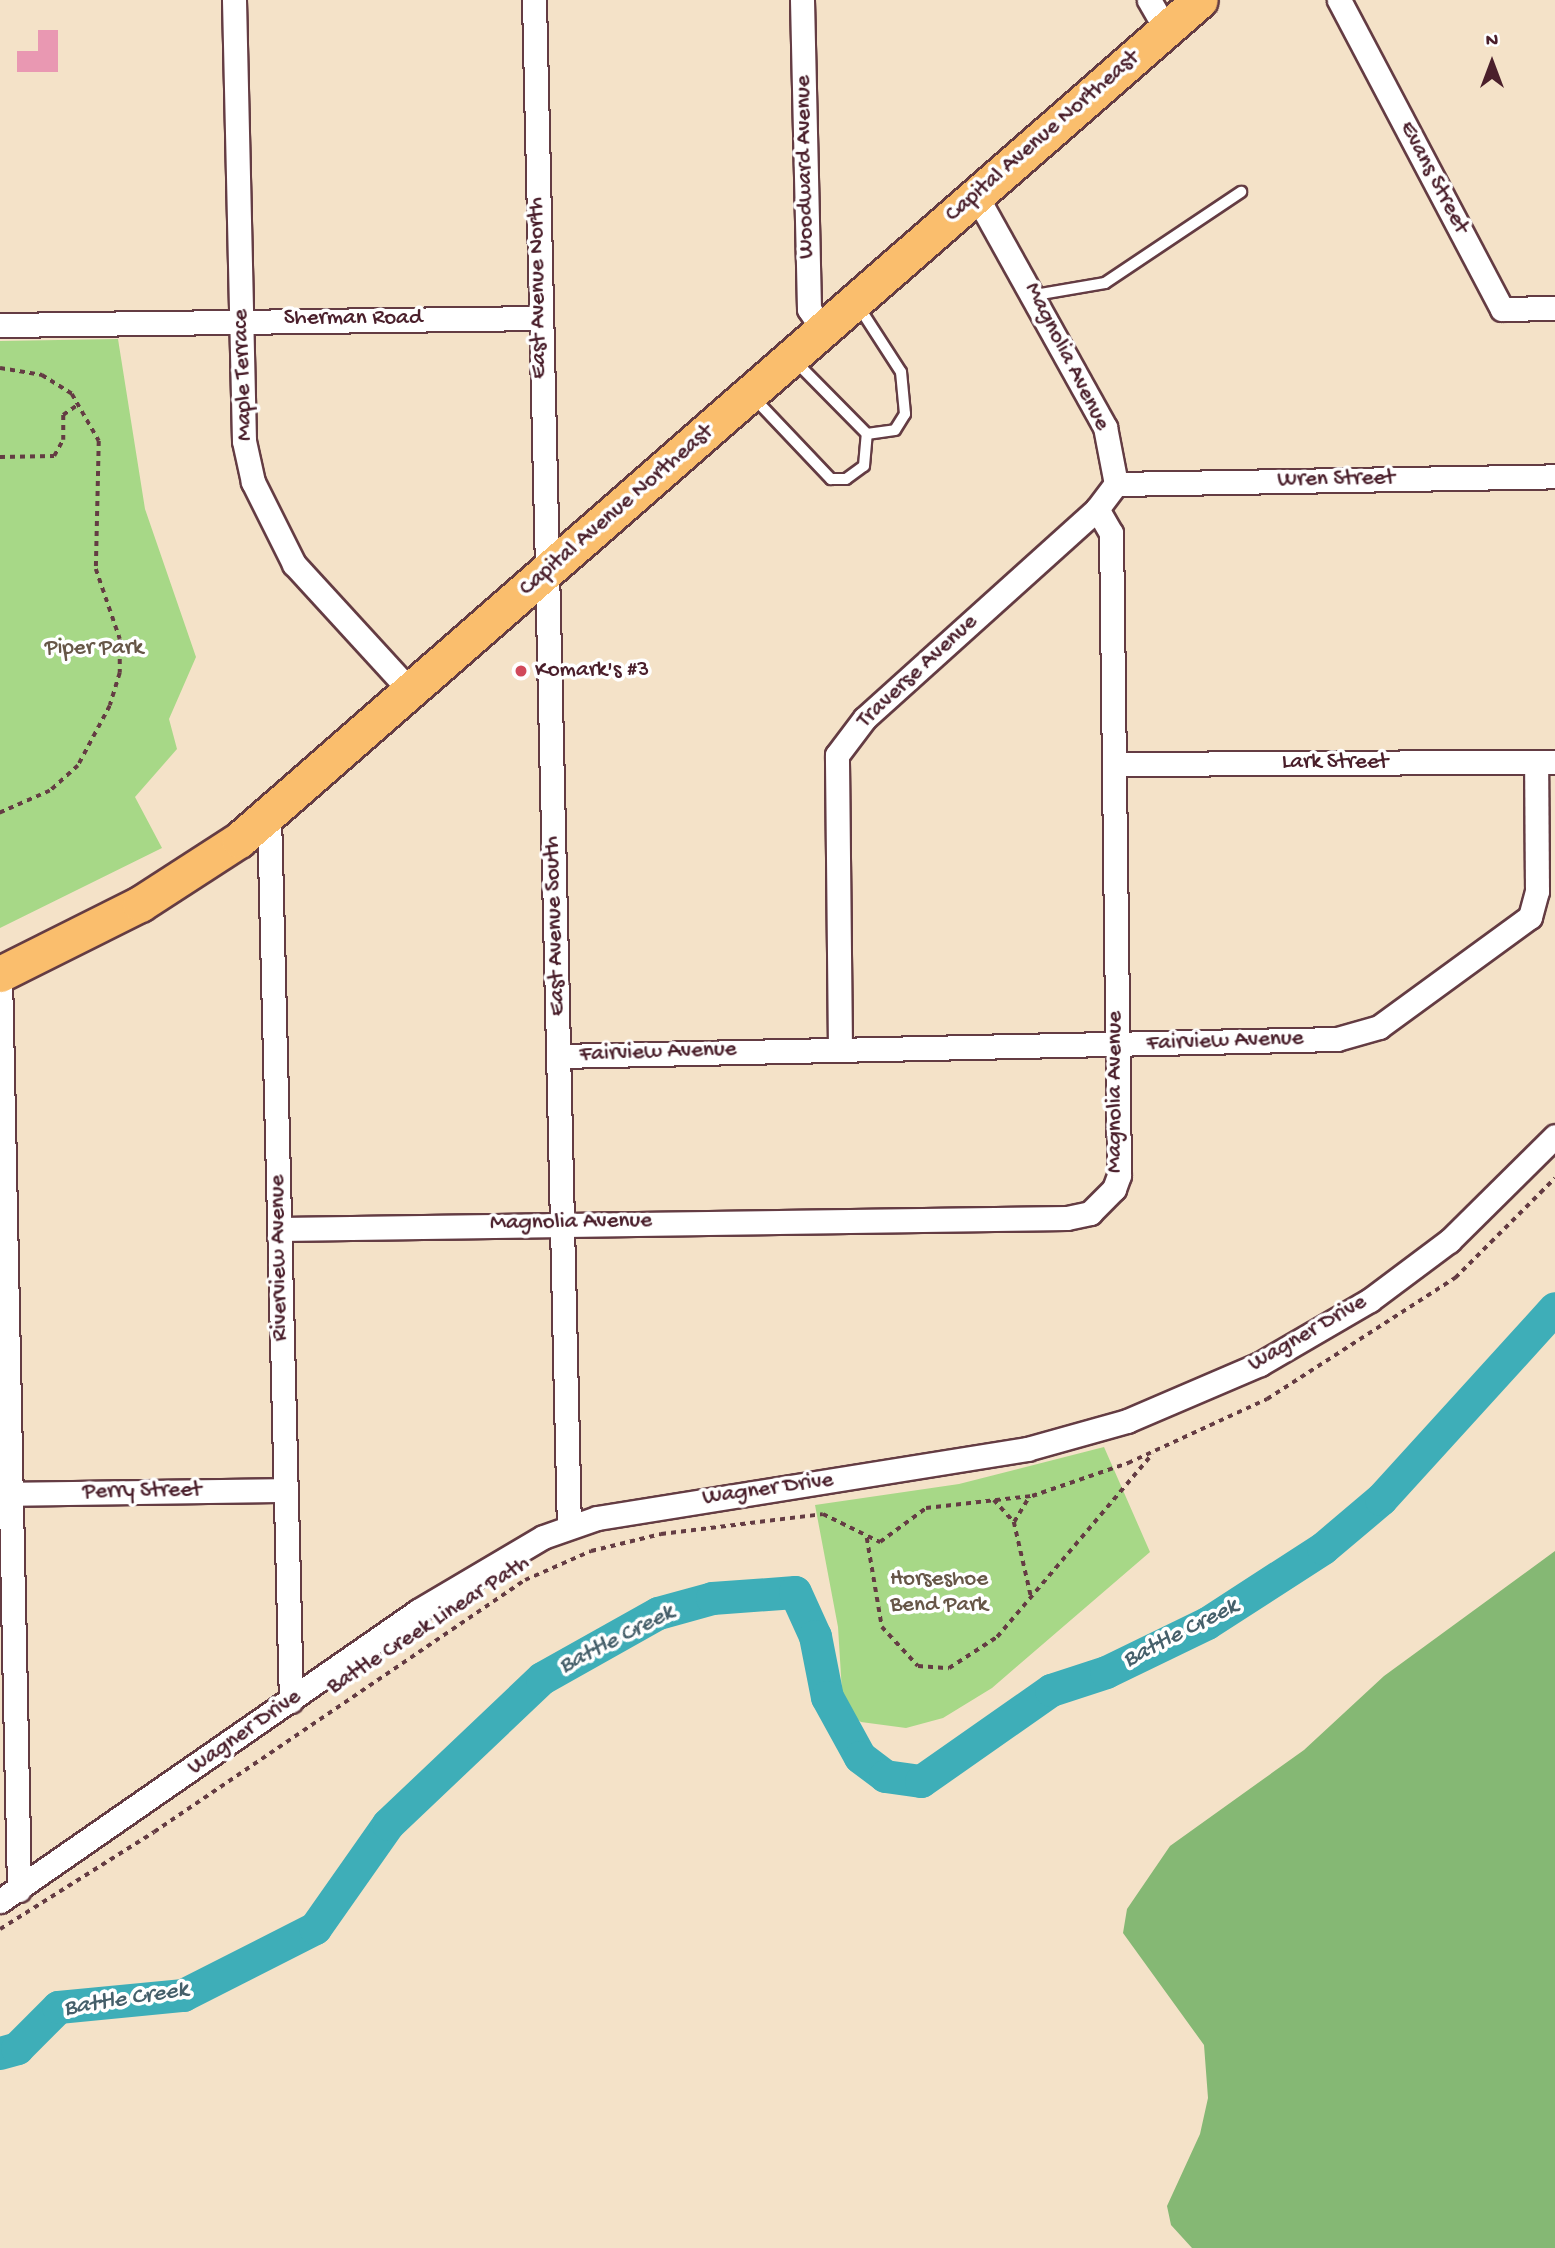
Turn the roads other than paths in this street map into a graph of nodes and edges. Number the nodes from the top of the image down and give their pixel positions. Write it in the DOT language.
graph roads {
  1 [pos="234,0"];
  2 [pos="534,0"];
  3 [pos="802,0"];
  4 [pos="1200,0"];
  5 [pos="1339,0"];
  6 [pos="1157,14"];
  7 [pos="1241,192"];
  8 [pos="976,195"];
  9 [pos="1035,295"];
  10 [pos="855,302"];
  11 [pos="1555,308"];
  12 [pos="539,317"];
  13 [pos="242,320"];
  14 [pos="0,325"];
  15 [pos="824,330"];
  16 [pos="792,358"];
  17 [pos="751,394"];
  18 [pos="867,434"];
  19 [pos="1555,476"];
  20 [pos="1116,484"];
  21 [pos="1097,509"];
  22 [pos="546,577"];
  23 [pos="412,693"];
  24 [pos="1546,762"];
  25 [pos="1115,764"];
  26 [pos="269,815"];
  27 [pos="0,974"];
  28 [pos="1117,1045"];
  29 [pos="840,1048"];
  30 [pos="559,1056"];
  31 [pos="1555,1136"];
  32 [pos="561,1222"];
  33 [pos="279,1229"];
  34 [pos="284,1490"];
  35 [pos="4,1494"];
  36 [pos="569,1527"];
  37 [pos="290,1701"];
  38 [pos="10,1895"];
  1 -- 13 [label="street, Maple Terrace"];
  2 -- 12 [label="street, East Avenue North"];
  3 -- 15 [label="street, Woodward Avenue"];
  4 -- 6 [label="main road, Capital Avenue Northeast"];
  5 -- 11 [label="street, Evans Street"];
  6 -- 8 [label="main road, Capital Avenue Northeast"];
  7 -- 9 [label="lane"];
  8 -- 9 [label="street, Magnolia Avenue"];
  8 -- 10 [label="main road, Capital Avenue Northeast"];
  9 -- 20 [label="street, Magnolia Avenue"];
  10 -- 15 [label="main road, Capital Avenue Northeast"];
  10 -- 18 [label="lane"];
  12 -- 13 [label="street, Sherman Road"];
  12 -- 22 [label="street, East Avenue North"];
  13 -- 14 [label="street, Sherman Road"];
  13 -- 23 [label="street, Maple Terrace"];
  15 -- 16 [label="main road, Capital Avenue Northeast"];
  16 -- 17 [label="main road, Capital Avenue Northeast"];
  16 -- 18 [label="lane"];
  17 -- 18 [label="lane"];
  17 -- 22 [label="main road, Capital Avenue Northeast"];
  19 -- 20 [label="street, Wren Street"];
  20 -- 21 [label="street"];
  21 -- 25 [label="street, Magnolia Avenue"];
  21 -- 29 [label="street, Traverse Avenue"];
  22 -- 23 [label="main road, Capital Avenue Northeast"];
  22 -- 30 [label="street, East Avenue South"];
  23 -- 26 [label="main road, Capital Avenue Northeast"];
  24 -- 25 [label="street, Lark Street"];
  24 -- 28 [label="street, Fairview Avenue"];
  25 -- 28 [label="street, Magnolia Avenue"];
  26 -- 27 [label="main road, Capital Avenue Northeast"];
  26 -- 33 [label="street, Riverview Avenue"];
  27 -- 35 [label="street"];
  28 -- 29 [label="street, Fairview Avenue"];
  28 -- 32 [label="street, Magnolia Avenue"];
  29 -- 30 [label="street, Fairview Avenue"];
  30 -- 32 [label="street, East Avenue South"];
  31 -- 36 [label="street, Wagner Drive"];
  32 -- 33 [label="street, Magnolia Avenue"];
  32 -- 36 [label="street, East Avenue South"];
  33 -- 34 [label="street, Riverview Avenue"];
  34 -- 35 [label="street, Perry Street"];
  34 -- 37 [label="street, Riverview Avenue"];
  35 -- 38 [label="street"];
  36 -- 37 [label="street, Wagner Drive"];
  37 -- 38 [label="street, Wagner Drive"];
}
